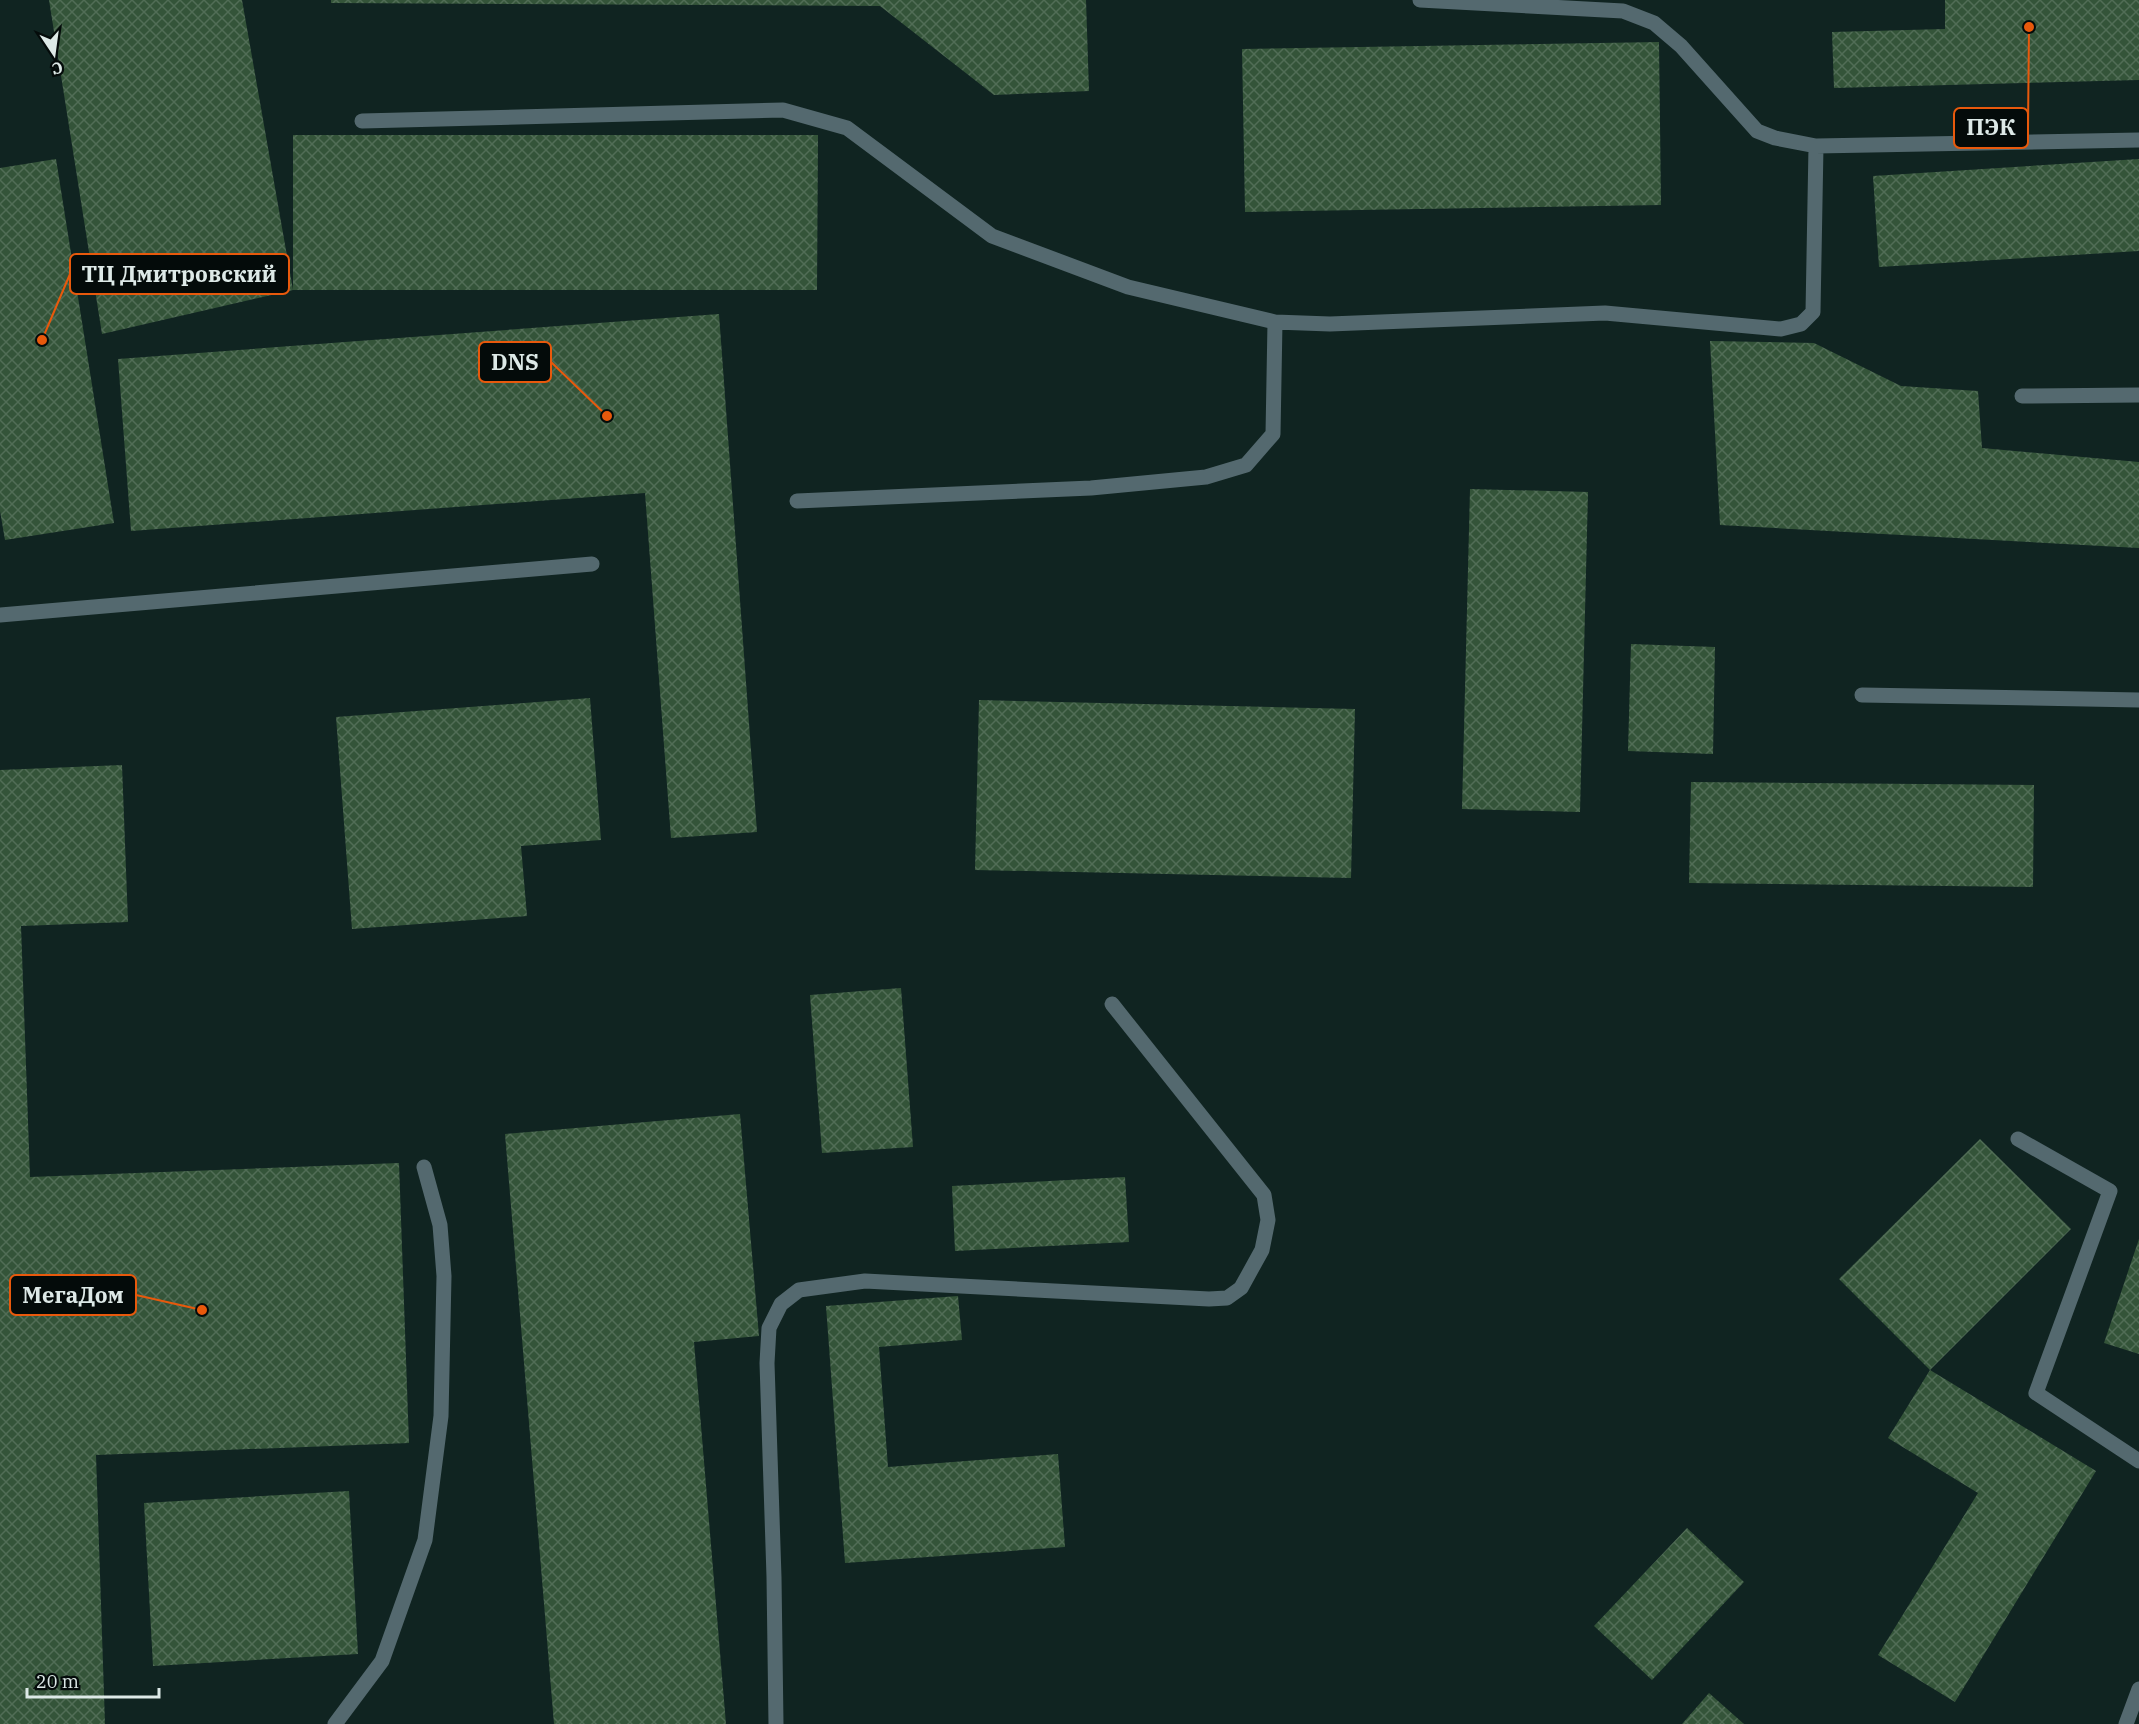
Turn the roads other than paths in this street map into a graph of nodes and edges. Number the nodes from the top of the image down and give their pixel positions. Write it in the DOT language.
graph roads {
  1 [pos="1420,0"];
  2 [pos="362,120"];
  3 [pos="2139,140"];
  4 [pos="1816,146"];
  5 [pos="1275,322"];
  6 [pos="2139,394"];
  7 [pos="2022,396"];
  8 [pos="797,501"];
  9 [pos="592,564"];
  10 [pos="0,615"];
  11 [pos="1862,695"];
  12 [pos="2139,700"];
  13 [pos="1112,1004"];
  14 [pos="2018,1139"];
  15 [pos="424,1167"];
  16 [pos="2139,1461"];
  17 [pos="2139,1689"];
  18 [pos="335,1724"];
  19 [pos="776,1724"];
  20 [pos="2126,1724"];
  1 -- 4 [label="lane"];
  2 -- 5 [label="lane"];
  3 -- 4 [label="lane"];
  4 -- 5 [label="lane"];
  5 -- 8 [label="lane"];
  6 -- 7 [label="lane"];
  9 -- 10 [label="lane"];
  11 -- 12 [label="lane"];
  13 -- 19 [label="lane"];
  14 -- 16 [label="lane"];
  15 -- 18 [label="lane"];
  17 -- 20 [label="lane"];
}
